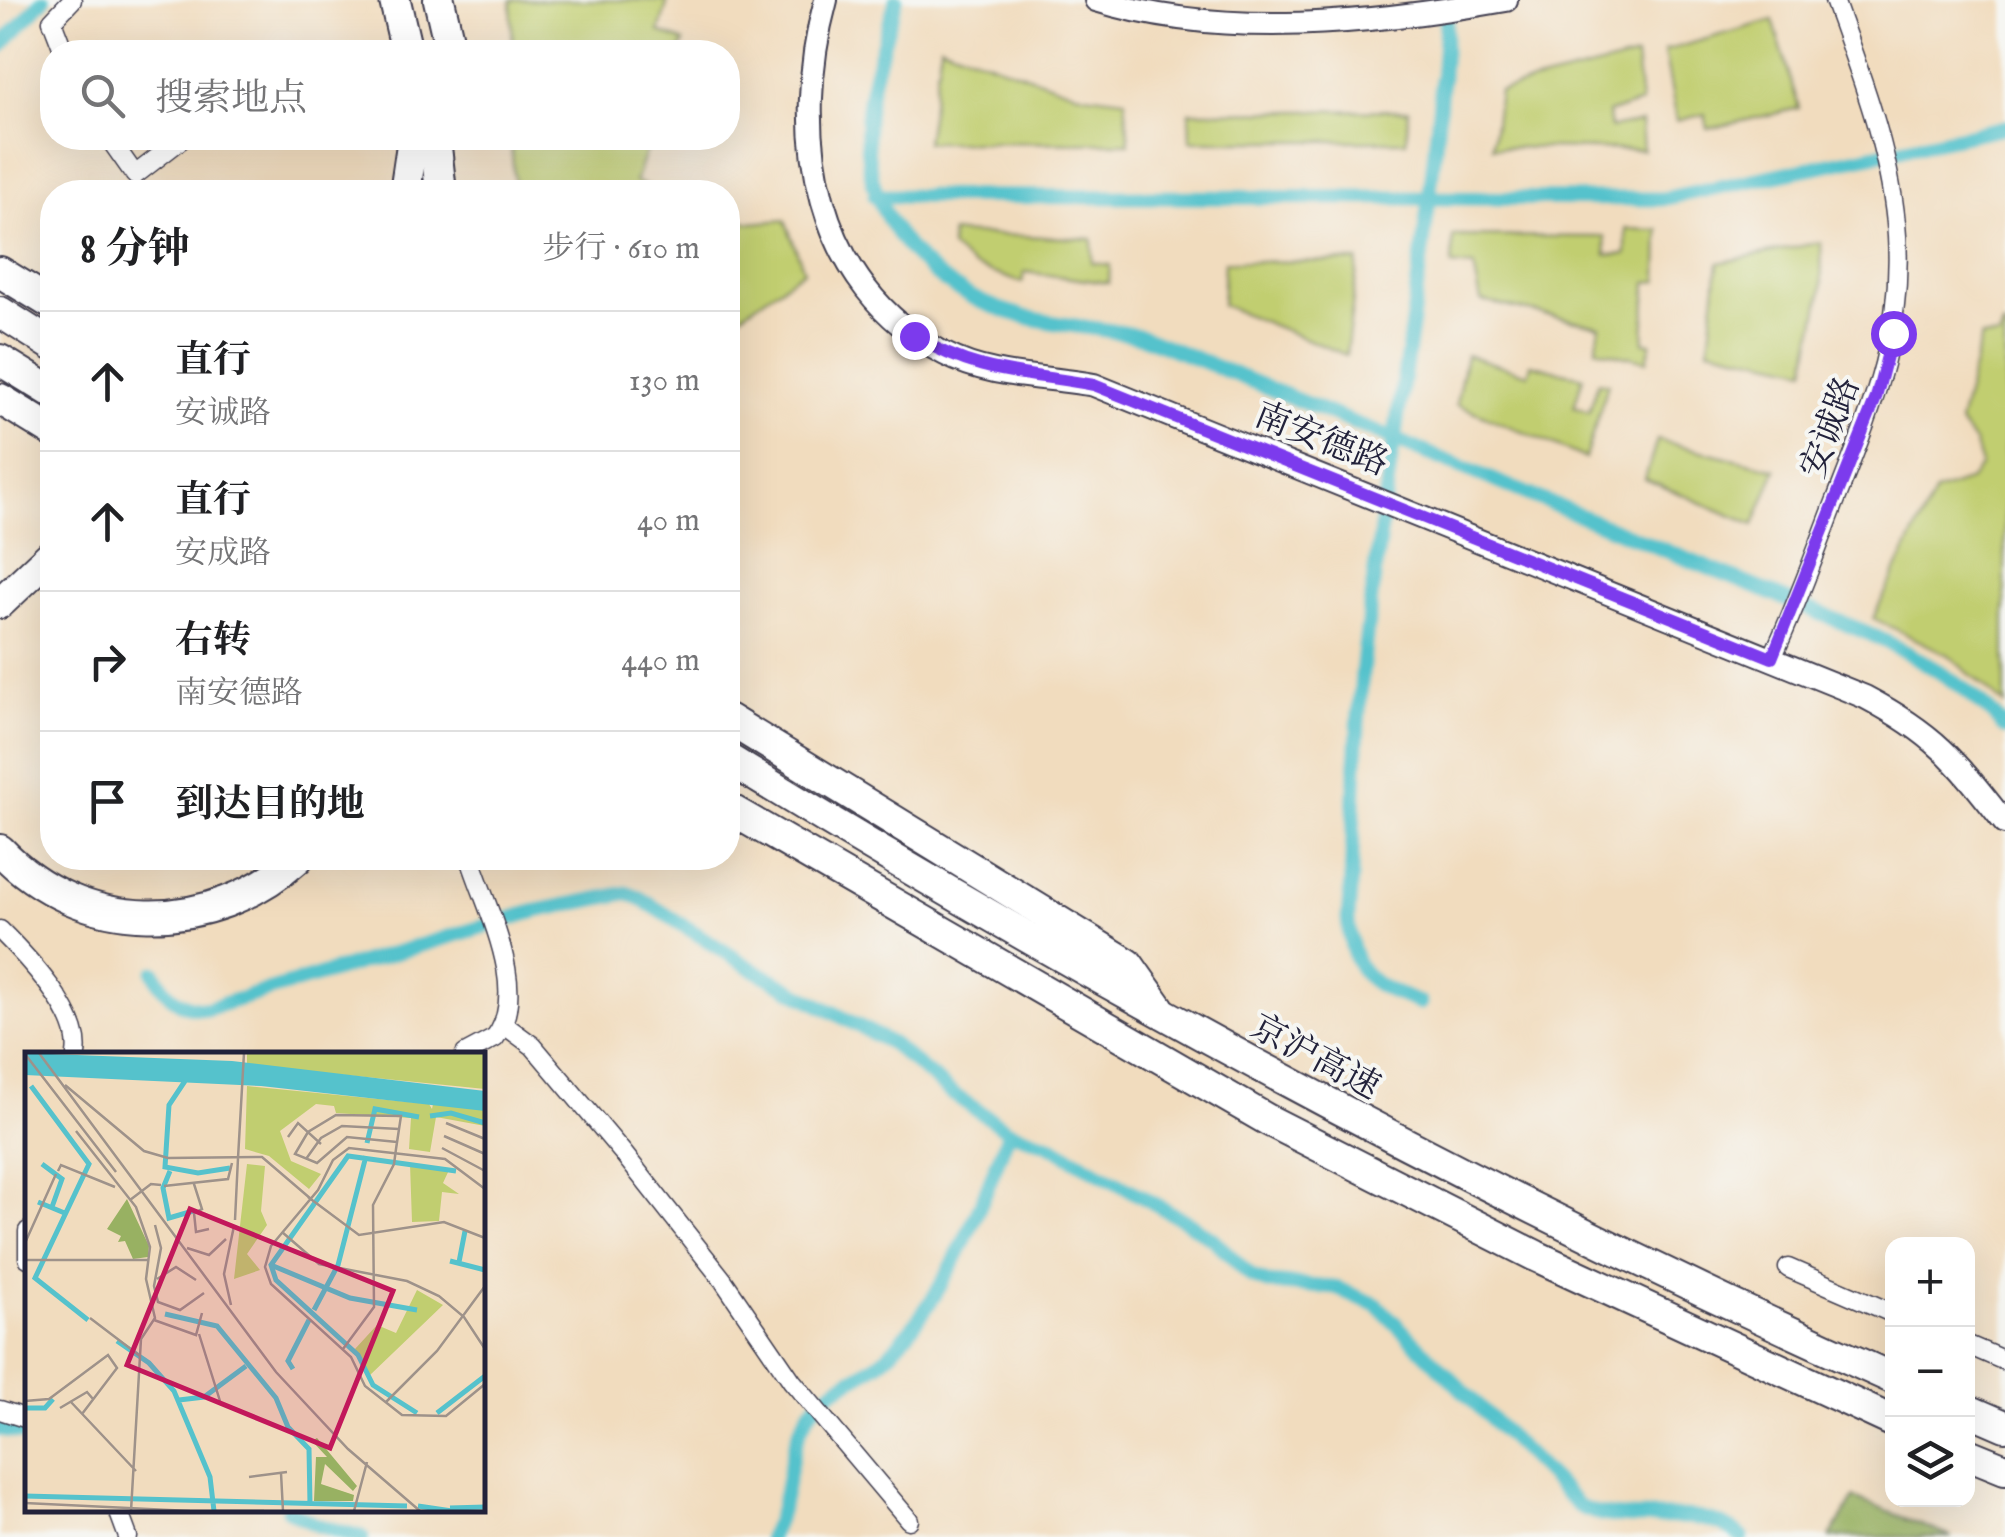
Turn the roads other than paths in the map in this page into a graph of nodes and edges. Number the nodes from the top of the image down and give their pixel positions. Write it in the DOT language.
graph roads {
  1 [pos="72,0"];
  2 [pos="439,0"];
  3 [pos="826,0"];
  4 [pos="1096,0"];
  5 [pos="1506,0"];
  6 [pos="1834,0"];
  7 [pos="394,1"];
  8 [pos="1160,7"];
  9 [pos="1426,8"];
  10 [pos="59,40"];
  11 [pos="404,40"];
  12 [pos="449,40"];
  13 [pos="117,150"];
  14 [pos="167,150"];
  15 [pos="411,150"];
  16 [pos="437,150"];
  17 [pos="455,150"];
  18 [pos="407,180"];
  19 [pos="440,180"];
  20 [pos="458,180"];
  21 [pos="0,272"];
  22 [pos="40,297"];
  23 [pos="0,312"];
  24 [pos="40,337"];
  25 [pos="0,360"];
  26 [pos="40,385"];
  27 [pos="0,399"];
  28 [pos="40,424"];
  29 [pos="40,565"];
  30 [pos="4,597"];
  31 [pos="1772,658"];
  32 [pos="740,727"];
  33 [pos="740,766"];
  34 [pos="740,815"];
  35 [pos="2005,823"];
  36 [pos="0,831"];
  37 [pos="0,850"];
  38 [pos="40,870"];
  39 [pos="41,870"];
  40 [pos="264,870"];
  41 [pos="280,870"];
  42 [pos="474,870"];
  43 [pos="109,907"];
  44 [pos="175,910"];
  45 [pos="0,930"];
  46 [pos="1167,1018"];
  47 [pos="504,1024"];
  48 [pos="76,1052"];
  49 [pos="470,1052"];
  50 [pos="1788,1268"];
  51 [pos="1885,1309"];
  52 [pos="1975,1348"];
  53 [pos="2005,1361"];
  54 [pos="1885,1375"];
  55 [pos="0,1410"];
  56 [pos="1975,1413"];
  57 [pos="25,1418"];
  58 [pos="1885,1418"];
  59 [pos="2005,1426"];
  60 [pos="1975,1457"];
  61 [pos="2005,1470"];
  62 [pos="119,1512"];
  63 [pos="909,1520"];
  64 [pos="128,1537"];
  1 -- 10 [label="street"];
  2 -- 12 [label="highway"];
  3 -- 31 [label="street, 南安德路"];
  4 -- 8 [label="street"];
  5 -- 9 [label="street"];
  6 -- 31 [label="street, 安诚路"];
  7 -- 11 [label="highway"];
  8 -- 9 [label="street"];
  13 -- 14 [label="street"];
  15 -- 18 [label="highway"];
  16 -- 19 [label="highway"];
  17 -- 20 [label="highway"];
  21 -- 22 [label="highway"];
  23 -- 24 [label="highway"];
  25 -- 26 [label="highway"];
  27 -- 28 [label="highway"];
  29 -- 30 [label="highway"];
  31 -- 35 [label="street, 南安德路"];
  32 -- 46 [label="highway"];
  33 -- 46 [label="highway, 京沪高速"];
  34 -- 58 [label="highway"];
  36 -- 38 [label="highway"];
  37 -- 43 [label="highway"];
  39 -- 43 [label="highway"];
  40 -- 44 [label="highway"];
  41 -- 44 [label="highway"];
  42 -- 47 [label="street"];
  43 -- 44 [label="highway"];
  45 -- 48 [label="street"];
  46 -- 54 [label="highway, 京沪高速"];
  47 -- 49 [label="street"];
  47 -- 63 [label="street"];
  50 -- 51 [label="street"];
  52 -- 53 [label="street"];
  55 -- 57 [label="street"];
  56 -- 59 [label="highway"];
  60 -- 61 [label="highway"];
  62 -- 64 [label="street"];
}
